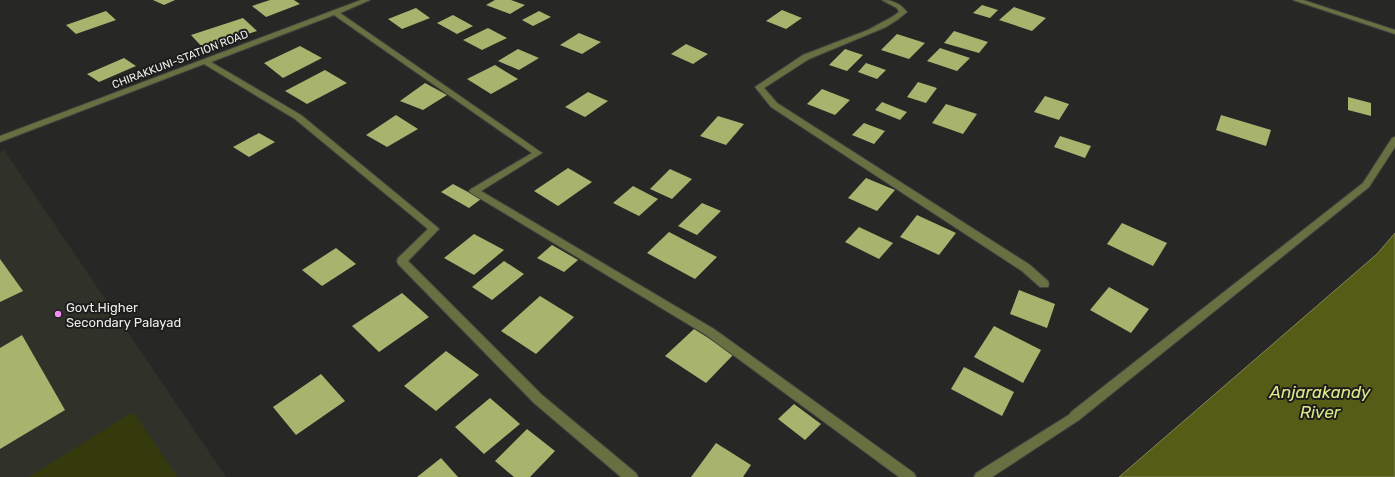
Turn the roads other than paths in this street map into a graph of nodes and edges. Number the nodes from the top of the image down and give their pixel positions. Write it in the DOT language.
graph roads {
  1 [pos="367,0"];
  2 [pos="885,0"];
  3 [pos="1296,0"];
  4 [pos="334,12"];
  5 [pos="1395,32"];
  6 [pos="204,61"];
  7 [pos="0,139"];
  8 [pos="1395,140"];
  9 [pos="1044,284"];
  10 [pos="631,477"];
  11 [pos="910,477"];
  12 [pos="981,477"];
  1 -- 4 [label="street, CHIRAKKUNI-STATION ROAD"];
  2 -- 9 [label="street"];
  3 -- 5 [label="street"];
  4 -- 6 [label="street, CHIRAKKUNI-STATION ROAD"];
  4 -- 11 [label="street"];
  6 -- 7 [label="street, CHIRAKKUNI-STATION ROAD"];
  6 -- 10 [label="street"];
  8 -- 12 [label="street"];
}
